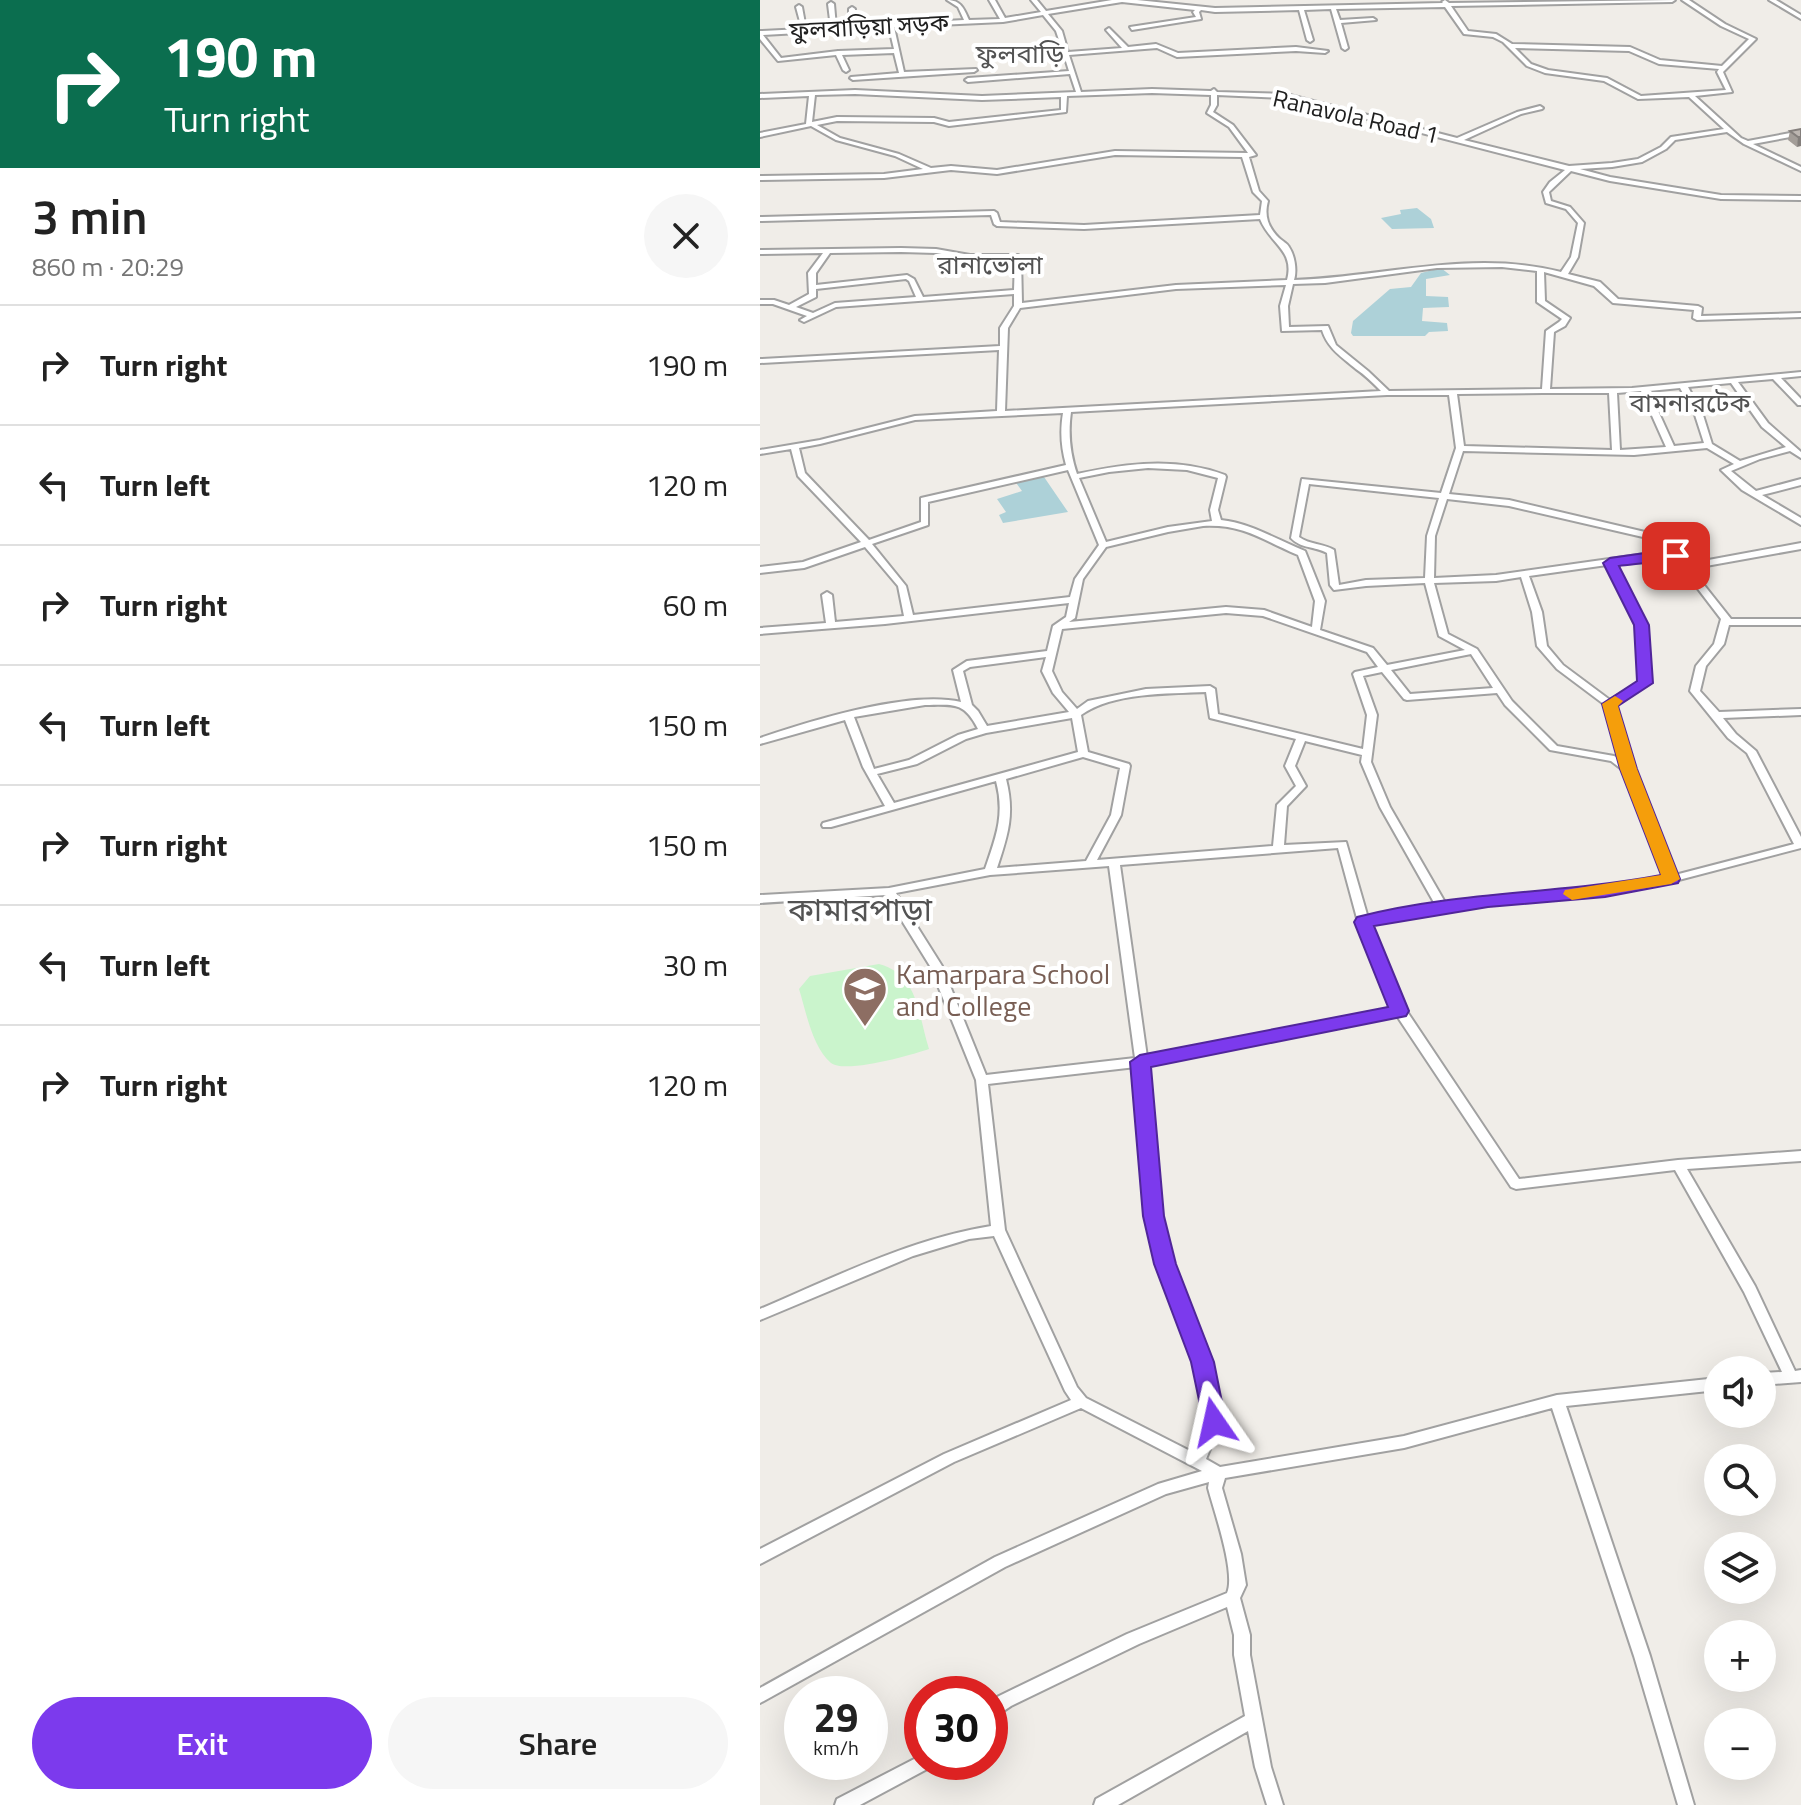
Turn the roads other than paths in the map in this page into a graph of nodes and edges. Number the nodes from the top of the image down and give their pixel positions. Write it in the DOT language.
graph roads {
  1 [pos="950,0"];
  2 [pos="992,0"];
  3 [pos="1034,0"];
  4 [pos="1070,0"];
  5 [pos="1114,0"];
  6 [pos="1122,0"];
  7 [pos="1269,0"];
  8 [pos="1672,0"];
  9 [pos="1685,0"];
  10 [pos="1772,0"];
  11 [pos="1446,3"];
  12 [pos="831,4"];
  13 [pos="799,7"];
  14 [pos="1333,7"];
  15 [pos="1078,8"];
  16 [pos="1200,8"];
  17 [pos="1301,8"];
  18 [pos="852,9"];
  19 [pos="1270,9"];
  20 [pos="1043,15"];
  21 [pos="1801,17"];
  22 [pos="1003,20"];
  23 [pos="1373,20"];
  24 [pos="967,22"];
  25 [pos="1337,22"];
  26 [pos="891,25"];
  27 [pos="851,26"];
  28 [pos="833,27"];
  29 [pos="804,28"];
  30 [pos="1109,30"];
  31 [pos="760,34"];
  32 [pos="1310,40"];
  33 [pos="1156,46"];
  34 [pos="1510,46"];
  35 [pos="1345,48"];
  36 [pos="1126,49"];
  37 [pos="897,51"];
  38 [pos="1325,51"];
  39 [pos="838,53"];
  40 [pos="1068,54"];
  41 [pos="1016,57"];
  42 [pos="1722,68"];
  43 [pos="846,70"];
  44 [pos="974,70"];
  45 [pos="1073,72"];
  46 [pos="902,74"];
  47 [pos="853,78"];
  48 [pos="968,80"];
  49 [pos="1214,91"];
  50 [pos="812,93"];
  51 [pos="1079,94"];
  52 [pos="1064,95"];
  53 [pos="1690,95"];
  54 [pos="760,96"];
  55 [pos="1540,108"];
  56 [pos="809,123"];
  57 [pos="1726,130"];
  58 [pos="1801,133"];
  59 [pos="760,135"];
  60 [pos="1458,140"];
  61 [pos="1745,143"];
  62 [pos="1245,155"];
  63 [pos="1570,168"];
  64 [pos="1801,169"];
  65 [pos="930,171"];
  66 [pos="760,178"];
  67 [pos="1801,198"];
  68 [pos="1264,217"];
  69 [pos="760,219"];
  70 [pos="760,252"];
  71 [pos="827,252"];
  72 [pos="1540,269"];
  73 [pos="1563,275"];
  74 [pos="1289,283"];
  75 [pos="814,287"];
  76 [pos="1018,292"];
  77 [pos="920,299"];
  78 [pos="760,302"];
  79 [pos="1018,306"];
  80 [pos="790,307"];
  81 [pos="813,315"];
  82 [pos="1801,315"];
  83 [pos="804,320"];
  84 [pos="1003,348"];
  85 [pos="760,361"];
  86 [pos="1801,374"];
  87 [pos="1775,377"];
  88 [pos="1733,381"];
  89 [pos="1683,386"];
  90 [pos="1644,389"];
  91 [pos="1613,391"];
  92 [pos="1546,392"];
  93 [pos="1387,393"];
  94 [pos="1453,394"];
  95 [pos="1801,403"];
  96 [pos="1067,409"];
  97 [pos="1001,412"];
  98 [pos="1708,445"];
  99 [pos="794,446"];
  100 [pos="1460,448"];
  101 [pos="1791,448"];
  102 [pos="1671,449"];
  103 [pos="760,452"];
  104 [pos="1616,453"];
  105 [pos="1801,456"];
  106 [pos="1737,462"];
  107 [pos="1068,467"];
  108 [pos="1074,477"];
  109 [pos="1800,483"];
  110 [pos="1756,494"];
  111 [pos="1445,498"];
  112 [pos="1801,522"];
  113 [pos="1217,524"];
  114 [pos="866,542"];
  115 [pos="1103,545"];
  116 [pos="1801,546"];
  117 [pos="1610,563"];
  118 [pos="1702,564"];
  119 [pos="760,570"];
  120 [pos="1524,573"];
  121 [pos="1429,581"];
  122 [pos="827,595"];
  123 [pos="1072,600"];
  124 [pos="909,618"];
  125 [pos="1725,622"];
  126 [pos="1801,622"];
  127 [pos="831,625"];
  128 [pos="1058,626"];
  129 [pos="1316,629"];
  130 [pos="760,631"];
  131 [pos="1474,651"];
  132 [pos="1051,653"];
  133 [pos="1387,669"];
  134 [pos="1500,690"];
  135 [pos="1610,704"];
  136 [pos="967,706"];
  137 [pos="1801,712"];
  138 [pos="1076,714"];
  139 [pos="1716,715"];
  140 [pos="849,716"];
  141 [pos="984,730"];
  142 [pos="1302,736"];
  143 [pos="760,741"];
  144 [pos="1367,753"];
  145 [pos="1083,754"];
  146 [pos="1628,769"];
  147 [pos="871,773"];
  148 [pos="1000,776"];
  149 [pos="891,807"];
  150 [pos="827,825"];
  151 [pos="1800,845"];
  152 [pos="1278,849"];
  153 [pos="1114,863"];
  154 [pos="1089,865"];
  155 [pos="990,872"];
  156 [pos="1671,879"];
  157 [pos="889,891"];
  158 [pos="760,899"];
  159 [pos="1443,908"];
  160 [pos="1364,922"];
  161 [pos="1400,1011"];
  162 [pos="1140,1062"];
  163 [pos="982,1080"];
  164 [pos="1801,1156"];
  165 [pos="1678,1165"];
  166 [pos="998,1230"];
  167 [pos="760,1315"];
  168 [pos="1796,1377"];
  169 [pos="1776,1378"];
  170 [pos="1704,1385"];
  171 [pos="1557,1401"];
  172 [pos="1081,1402"];
  173 [pos="1198,1462"];
  174 [pos="1219,1473"];
  175 [pos="760,1557"];
  176 [pos="1232,1598"];
  177 [pos="760,1696"];
  178 [pos="1008,1700"];
  179 [pos="1255,1719"];
  180 [pos="904,1772"];
  181 [pos="843,1805"];
  182 [pos="1102,1805"];
  183 [pos="1275,1805"];
  184 [pos="1686,1805"];
  1 -- 24 [label="street"];
  2 -- 22 [label="street"];
  3 -- 20 [label="street"];
  4 -- 15 [label="street"];
  5 -- 6 [label="street, ফুলবাড়িয়া সড়ক"];
  5 -- 15 [label="street, ফুলবাড়িয়া সড়ক"];
  6 -- 16 [label="street, ফুলবাড়িয়া সড়ক"];
  7 -- 19 [label="street"];
  8 -- 11 [label="street, ফুলবাড়িয়া সড়ক"];
  9 -- 42 [label="street"];
  10 -- 21 [label="street"];
  11 -- 14 [label="street, ফুলবাড়িয়া সড়ক"];
  11 -- 34 [label="street"];
  12 -- 28 [label="street"];
  13 -- 29 [label="street"];
  14 -- 17 [label="street, ফুলবাড়িয়া সড়ক"];
  14 -- 25 [label="street"];
  15 -- 20 [label="street, ফুলবাড়িয়া সড়ক"];
  16 -- 19 [label="street, ফুলবাড়িয়া সড়ক"];
  16 -- 33 [label="street"];
  17 -- 19 [label="street, ফুলবাড়িয়া সড়ক"];
  17 -- 32 [label="street"];
  18 -- 27 [label="street"];
  20 -- 22 [label="street, ফুলবাড়িয়া সড়ক"];
  20 -- 40 [label="street"];
  22 -- 24 [label="street, ফুলবাড়িয়া সড়ক"];
  23 -- 25 [label="street"];
  24 -- 26 [label="street, ফুলবাড়িয়া সড়ক"];
  25 -- 35 [label="street"];
  26 -- 27 [label="street, ফুলবাড়িয়া সড়ক"];
  26 -- 37 [label="street"];
  27 -- 28 [label="street, ফুলবাড়িয়া সড়ক"];
  28 -- 29 [label="street, ফুলবাড়িয়া সড়ক"];
  29 -- 31 [label="street, ফুলবাড়িয়া সড়ক"];
  30 -- 36 [label="street"];
  31 -- 39 [label="street"];
  33 -- 36 [label="street"];
  33 -- 38 [label="street"];
  34 -- 42 [label="street"];
  34 -- 53 [label="street"];
  36 -- 40 [label="street"];
  37 -- 39 [label="street"];
  37 -- 46 [label="street"];
  39 -- 43 [label="street"];
  40 -- 41 [label="street"];
  40 -- 45 [label="street"];
  42 -- 53 [label="street"];
  44 -- 46 [label="street"];
  45 -- 48 [label="street"];
  45 -- 51 [label="street"];
  46 -- 47 [label="street"];
  49 -- 51 [label="street, Ranavola Road 1"];
  49 -- 60 [label="street, Ranavola Road 1"];
  49 -- 62 [label="street"];
  50 -- 52 [label="street, Ranavola Road 1"];
  50 -- 54 [label="street, Ranavola Road 1"];
  50 -- 56 [label="street"];
  51 -- 52 [label="street, Ranavola Road 1"];
  52 -- 56 [label="street"];
  53 -- 57 [label="street"];
  55 -- 60 [label="street"];
  56 -- 59 [label="street"];
  56 -- 65 [label="street"];
  57 -- 61 [label="street"];
  57 -- 63 [label="street"];
  58 -- 61 [label="street"];
  60 -- 63 [label="street, Ranavola Road 1"];
  61 -- 64 [label="street"];
  62 -- 65 [label="street"];
  62 -- 68 [label="street"];
  63 -- 67 [label="street, Ranavola Road 1"];
  63 -- 73 [label="street"];
  65 -- 66 [label="street"];
  68 -- 69 [label="street"];
  68 -- 74 [label="street"];
  70 -- 71 [label="street"];
  71 -- 75 [label="street"];
  71 -- 76 [label="street"];
  72 -- 73 [label="street"];
  72 -- 74 [label="street"];
  72 -- 92 [label="street"];
  73 -- 82 [label="street"];
  74 -- 79 [label="street"];
  74 -- 93 [label="street"];
  75 -- 77 [label="street"];
  75 -- 80 [label="street"];
  76 -- 77 [label="street"];
  76 -- 79 [label="street"];
  77 -- 81 [label="street"];
  78 -- 80 [label="street"];
  79 -- 84 [label="street"];
  80 -- 81 [label="street"];
  81 -- 83 [label="street"];
  84 -- 85 [label="street"];
  84 -- 97 [label="street"];
  86 -- 87 [label="street"];
  87 -- 88 [label="street"];
  87 -- 95 [label="street"];
  88 -- 89 [label="street"];
  88 -- 101 [label="street"];
  89 -- 90 [label="street"];
  89 -- 98 [label="street"];
  90 -- 91 [label="street"];
  90 -- 102 [label="street"];
  91 -- 92 [label="street"];
  91 -- 104 [label="street"];
  92 -- 94 [label="street"];
  93 -- 94 [label="street"];
  93 -- 96 [label="street"];
  94 -- 100 [label="street"];
  96 -- 97 [label="street"];
  96 -- 107 [label="street"];
  97 -- 99 [label="street"];
  98 -- 102 [label="street"];
  98 -- 106 [label="street"];
  99 -- 103 [label="street"];
  99 -- 114 [label="street"];
  100 -- 104 [label="street"];
  100 -- 111 [label="street"];
  101 -- 105 [label="street"];
  101 -- 110 [label="street"];
  102 -- 104 [label="street"];
  107 -- 108 [label="street"];
  107 -- 114 [label="street"];
  108 -- 113 [label="street"];
  108 -- 115 [label="street"];
  109 -- 110 [label="street"];
  110 -- 112 [label="street"];
  111 -- 118 [label="street"];
  111 -- 121 [label="street"];
  111 -- 121 [label="street"];
  113 -- 115 [label="street"];
  113 -- 129 [label="street"];
  114 -- 119 [label="street"];
  114 -- 124 [label="street"];
  115 -- 123 [label="street"];
  116 -- 118 [label="street"];
  117 -- 118 [label="street"];
  117 -- 120 [label="street"];
  117 -- 135 [label="street"];
  118 -- 125 [label="street"];
  120 -- 121 [label="street"];
  120 -- 135 [label="street"];
  121 -- 131 [label="street"];
  122 -- 127 [label="street"];
  123 -- 124 [label="street"];
  123 -- 128 [label="street"];
  124 -- 127 [label="street"];
  125 -- 126 [label="street"];
  125 -- 139 [label="street"];
  127 -- 130 [label="street"];
  128 -- 129 [label="street"];
  128 -- 132 [label="street"];
  129 -- 133 [label="street"];
  131 -- 133 [label="street"];
  131 -- 134 [label="street"];
  132 -- 136 [label="street"];
  132 -- 138 [label="street"];
  133 -- 134 [label="street"];
  133 -- 144 [label="street"];
  134 -- 146 [label="street"];
  135 -- 146 [label="street"];
  136 -- 140 [label="street"];
  136 -- 141 [label="street"];
  137 -- 139 [label="street"];
  138 -- 141 [label="street"];
  138 -- 142 [label="street"];
  138 -- 145 [label="street"];
  139 -- 151 [label="street"];
  140 -- 143 [label="street"];
  140 -- 147 [label="street"];
  141 -- 147 [label="street"];
  142 -- 144 [label="street"];
  142 -- 152 [label="street"];
  144 -- 159 [label="street"];
  145 -- 148 [label="street"];
  145 -- 154 [label="street"];
  146 -- 156 [label="street"];
  147 -- 149 [label="street"];
  148 -- 149 [label="street"];
  148 -- 155 [label="street"];
  149 -- 150 [label="street"];
  151 -- 156 [label="street"];
  152 -- 153 [label="street"];
  152 -- 160 [label="street"];
  153 -- 154 [label="street"];
  153 -- 162 [label="street"];
  154 -- 155 [label="street"];
  155 -- 157 [label="street"];
  156 -- 159 [label="street"];
  157 -- 158 [label="street"];
  157 -- 163 [label="street"];
  159 -- 160 [label="street"];
  160 -- 161 [label="street"];
  161 -- 162 [label="street"];
  161 -- 165 [label="street"];
  162 -- 163 [label="street"];
  162 -- 173 [label="street"];
  163 -- 166 [label="street"];
  164 -- 165 [label="street"];
  165 -- 168 [label="street"];
  166 -- 167 [label="street"];
  166 -- 172 [label="street"];
  168 -- 169 [label="street"];
  170 -- 171 [label="street"];
  171 -- 174 [label="street"];
  171 -- 184 [label="street"];
  172 -- 173 [label="street"];
  172 -- 175 [label="street"];
  173 -- 174 [label="street"];
  174 -- 176 [label="street"];
  174 -- 177 [label="street"];
  176 -- 178 [label="street"];
  176 -- 179 [label="street"];
  179 -- 182 [label="street"];
  179 -- 183 [label="street"];
  180 -- 181 [label="street"];
}
